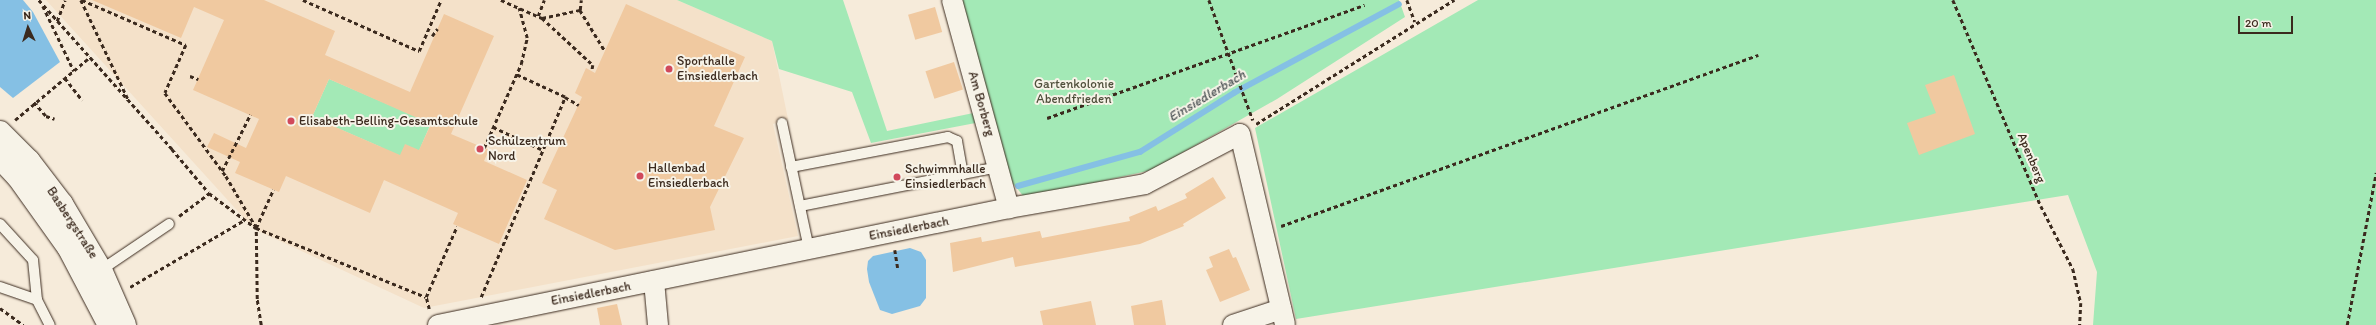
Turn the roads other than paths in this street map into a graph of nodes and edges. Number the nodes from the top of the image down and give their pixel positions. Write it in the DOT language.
graph roads {
  1 [pos="952,0"];
  2 [pos="782,123"];
  3 [pos="0,133"];
  4 [pos="0,158"];
  5 [pos="791,167"];
  6 [pos="999,167"];
  7 [pos="963,174"];
  8 [pos="800,206"];
  9 [pos="1009,208"];
  10 [pos="0,224"];
  11 [pos="169,224"];
  12 [pos="810,249"];
  13 [pos="101,270"];
  14 [pos="654,281"];
  15 [pos="0,286"];
  16 [pos="38,300"];
  17 [pos="1283,316"];
  18 [pos="50,325"];
  19 [pos="109,325"];
  20 [pos="125,325"];
  21 [pos="438,325"];
  22 [pos="658,325"];
  23 [pos="1233,325"];
  1 -- 6 [label="street, Am Borberg"];
  2 -- 5 [label="lane"];
  3 -- 13 [label="main road, Basbergstraße"];
  4 -- 19 [label="main road, Basbergstraße"];
  5 -- 7 [label="lane"];
  5 -- 8 [label="lane"];
  6 -- 7 [label="lane"];
  6 -- 9 [label="street, Am Borberg"];
  7 -- 8 [label="lane"];
  8 -- 12 [label="lane"];
  9 -- 12 [label="street, Einsiedlerbach"];
  9 -- 17 [label="street, Einsiedlerbach"];
  10 -- 16 [label="lane"];
  11 -- 13 [label="lane"];
  12 -- 14 [label="street, Einsiedlerbach"];
  13 -- 20 [label="main road, Basbergstraße"];
  14 -- 21 [label="street, Einsiedlerbach"];
  14 -- 22 [label="street"];
  15 -- 16 [label="lane"];
  16 -- 18 [label="lane"];
  17 -- 23 [label="street"];
}
